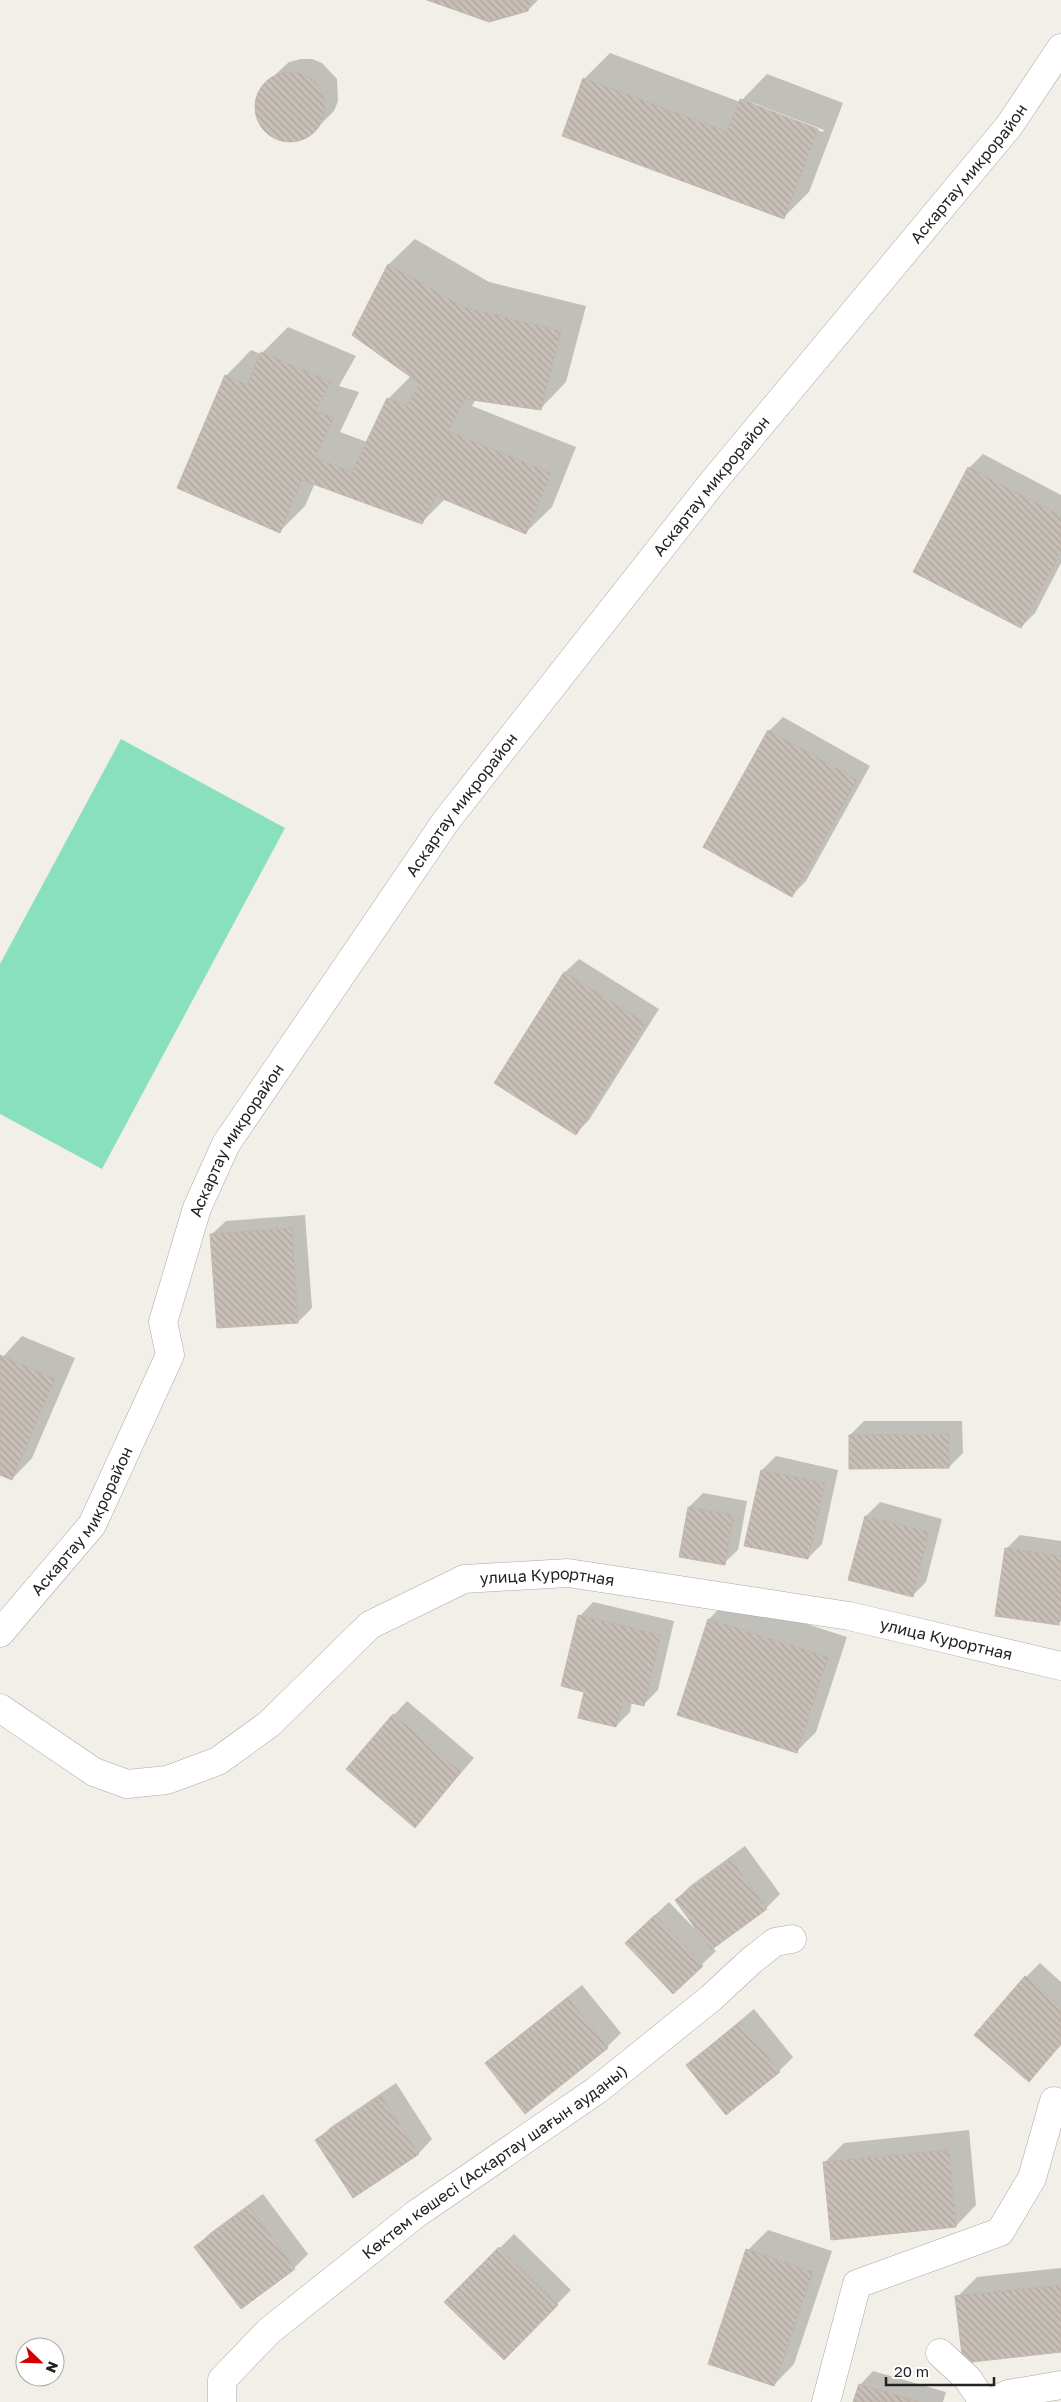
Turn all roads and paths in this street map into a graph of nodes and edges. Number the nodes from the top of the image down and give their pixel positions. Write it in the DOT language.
graph roads {
  1 [pos="1061,48"];
  2 [pos="0,1633"];
  3 [pos="1061,1666"];
  4 [pos="0,1708"];
  5 [pos="792,1939"];
  6 [pos="1054,2101"];
  7 [pos="940,2354"];
  8 [pos="1061,2385"];
  9 [pos="222,2402"];
  10 [pos="826,2402"];
  11 [pos="983,2402"];
  12 [pos="992,2402"];
  1 -- 2 [label="street, Аскартау микрорайон"];
  3 -- 4 [label="street, улица Курортная"];
  5 -- 9 [label="street, Көктем көшесі (Аскартау шағын ауданы)"];
  6 -- 10 [label="street"];
  7 -- 11 [label="street"];
  8 -- 12 [label="street"];
}
